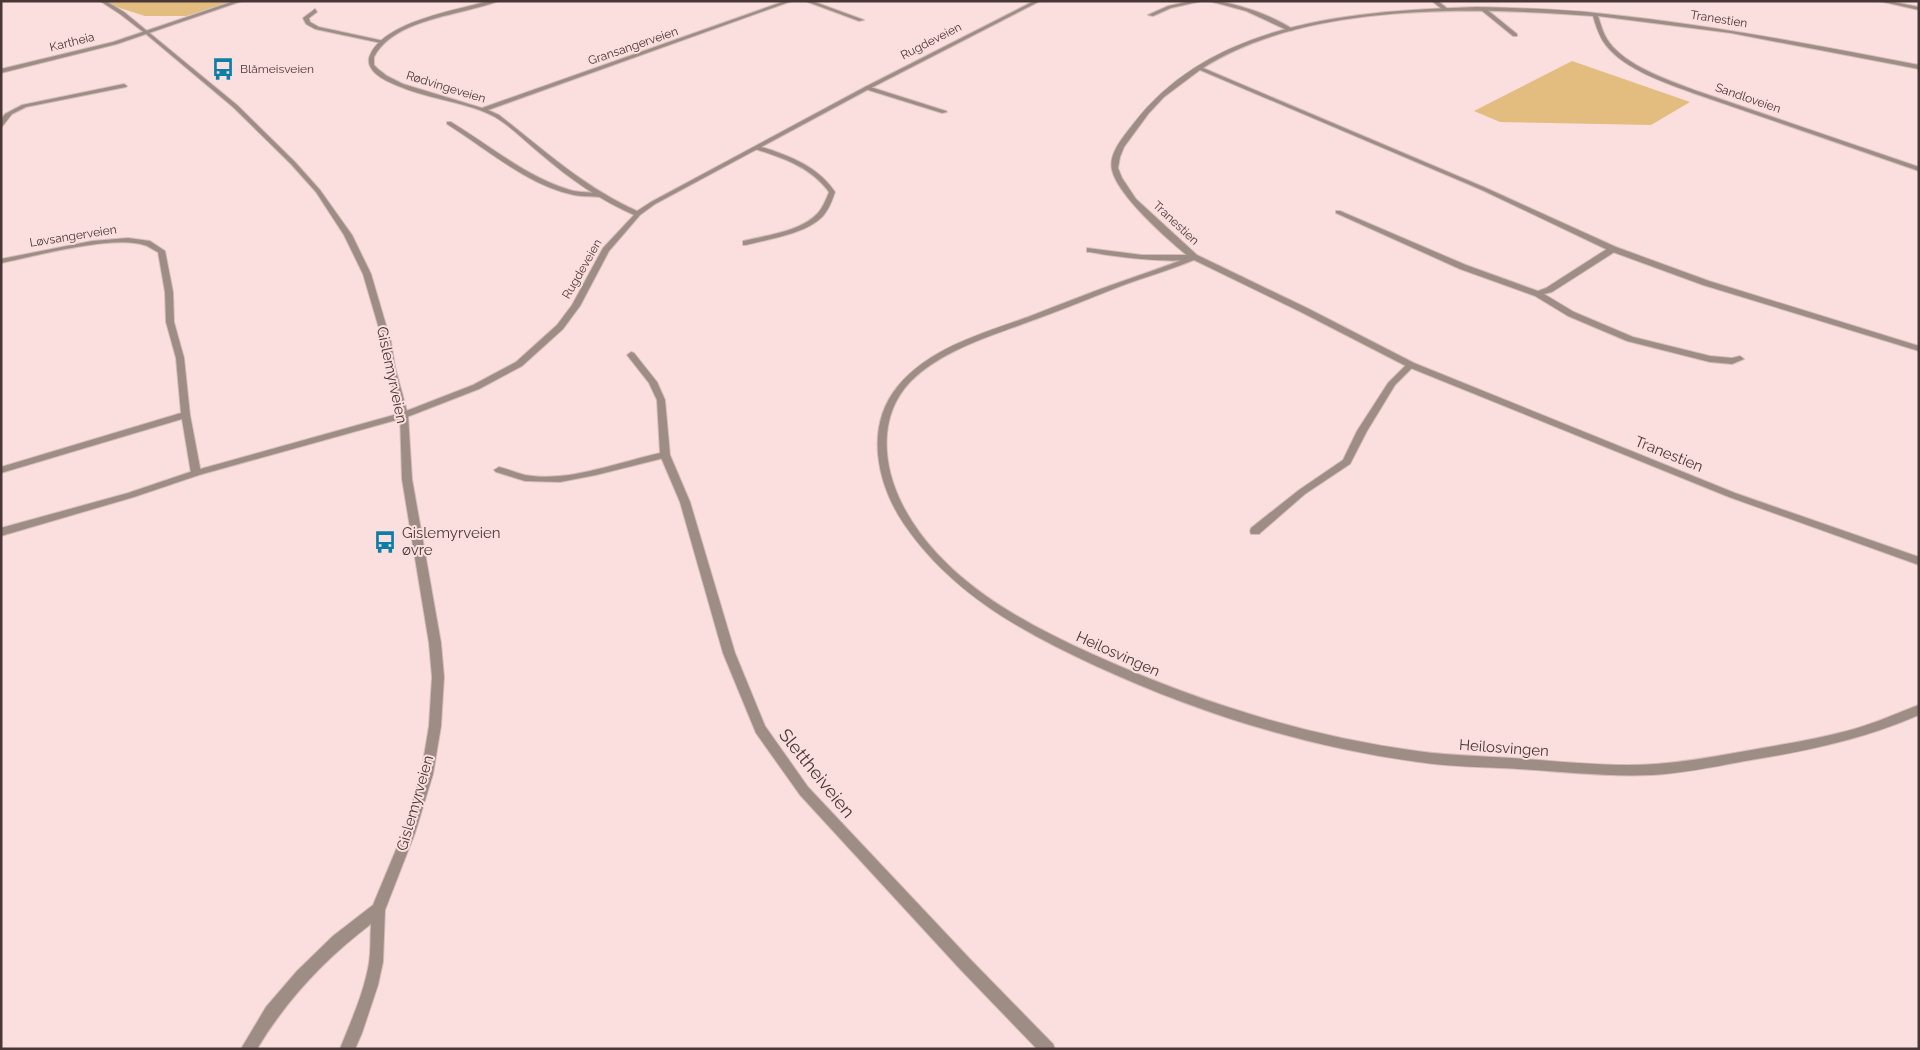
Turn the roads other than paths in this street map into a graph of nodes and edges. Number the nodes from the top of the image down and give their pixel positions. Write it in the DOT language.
graph roads {
  1 [pos="102,1"];
  2 [pos="240,1"];
  3 [pos="496,1"];
  4 [pos="790,1"];
  5 [pos="807,1"];
  6 [pos="829,1"];
  7 [pos="1038,1"];
  8 [pos="1200,1"];
  9 [pos="1210,1"];
  10 [pos="1434,1"];
  11 [pos="1882,1"];
  12 [pos="1220,2"];
  13 [pos="816,4"];
  14 [pos="1445,9"];
  15 [pos="1483,9"];
  16 [pos="1919,9"];
  17 [pos="315,11"];
  18 [pos="1151,15"];
  19 [pos="1595,15"];
  20 [pos="862,20"];
  21 [pos="1291,30"];
  22 [pos="148,33"];
  23 [pos="1514,35"];
  24 [pos="382,41"];
  25 [pos="1919,67"];
  26 [pos="1199,68"];
  27 [pos="1,71"];
  28 [pos="124,86"];
  29 [pos="867,88"];
  30 [pos="483,110"];
  31 [pos="944,112"];
  32 [pos="449,123"];
  33 [pos="1,126"];
  34 [pos="757,148"];
  35 [pos="1919,169"];
  36 [pos="601,195"];
  37 [pos="1338,212"];
  38 [pos="638,214"];
  39 [pos="746,243"];
  40 [pos="1614,249"];
  41 [pos="1090,250"];
  42 [pos="1194,257"];
  43 [pos="1,261"];
  44 [pos="1538,294"];
  45 [pos="1919,348"];
  46 [pos="631,355"];
  47 [pos="1740,359"];
  48 [pos="1411,365"];
  49 [pos="186,415"];
  50 [pos="404,416"];
  51 [pos="665,455"];
  52 [pos="1,470"];
  53 [pos="499,470"];
  54 [pos="196,473"];
  55 [pos="1255,531"];
  56 [pos="1,532"];
  57 [pos="1919,561"];
  58 [pos="1919,710"];
  59 [pos="378,910"];
  60 [pos="248,1049"];
  61 [pos="347,1049"];
  62 [pos="1048,1049"];
  1 -- 22 [label="street, Gislemyrveien"];
  2 -- 22 [label="street"];
  3 -- 24 [label="street"];
  4 -- 30 [label="street, Gransangerveien"];
  5 -- 13 [label="street"];
  6 -- 13 [label="street"];
  7 -- 29 [label="street, Rugdeveien"];
  8 -- 18 [label="street"];
  9 -- 12 [label="street"];
  10 -- 14 [label="street"];
  11 -- 16 [label="street"];
  12 -- 21 [label="street"];
  13 -- 20 [label="street"];
  14 -- 15 [label="street, Tranestien"];
  14 -- 21 [label="street, Tranestien"];
  15 -- 19 [label="street, Tranestien"];
  15 -- 23 [label="street"];
  17 -- 24 [label="street"];
  19 -- 25 [label="street, Tranestien"];
  19 -- 35 [label="street, Sandloveien"];
  21 -- 26 [label="street, Tranestien"];
  22 -- 27 [label="street, Kartheia"];
  22 -- 50 [label="street, Gislemyrveien"];
  24 -- 30 [label="street, Rødvingeveien"];
  26 -- 40 [label="street"];
  26 -- 42 [label="street, Tranestien"];
  28 -- 33 [label="street"];
  29 -- 31 [label="street"];
  29 -- 34 [label="street, Rugdeveien"];
  30 -- 36 [label="street, Rødvingeveien"];
  32 -- 36 [label="street"];
  34 -- 38 [label="street, Rugdeveien"];
  34 -- 39 [label="street"];
  36 -- 38 [label="street, Rødvingeveien"];
  37 -- 44 [label="street"];
  38 -- 50 [label="street, Rugdeveien"];
  40 -- 44 [label="street"];
  40 -- 45 [label="street"];
  41 -- 42 [label="street"];
  42 -- 48 [label="street, Tranestien"];
  42 -- 58 [label="street, Heilosvingen"];
  43 -- 49 [label="street, Løvsangerveien"];
  44 -- 47 [label="street"];
  46 -- 51 [label="street, Slettheiveien"];
  48 -- 55 [label="street"];
  48 -- 57 [label="street, Tranestien"];
  49 -- 52 [label="street"];
  49 -- 54 [label="street, Løvsangerveien"];
  50 -- 54 [label="street"];
  50 -- 59 [label="street, Gislemyrveien"];
  51 -- 53 [label="street"];
  51 -- 62 [label="street, Slettheiveien"];
  54 -- 56 [label="street"];
  59 -- 60 [label="street"];
  59 -- 61 [label="street, Gislemyrveien"];
}
